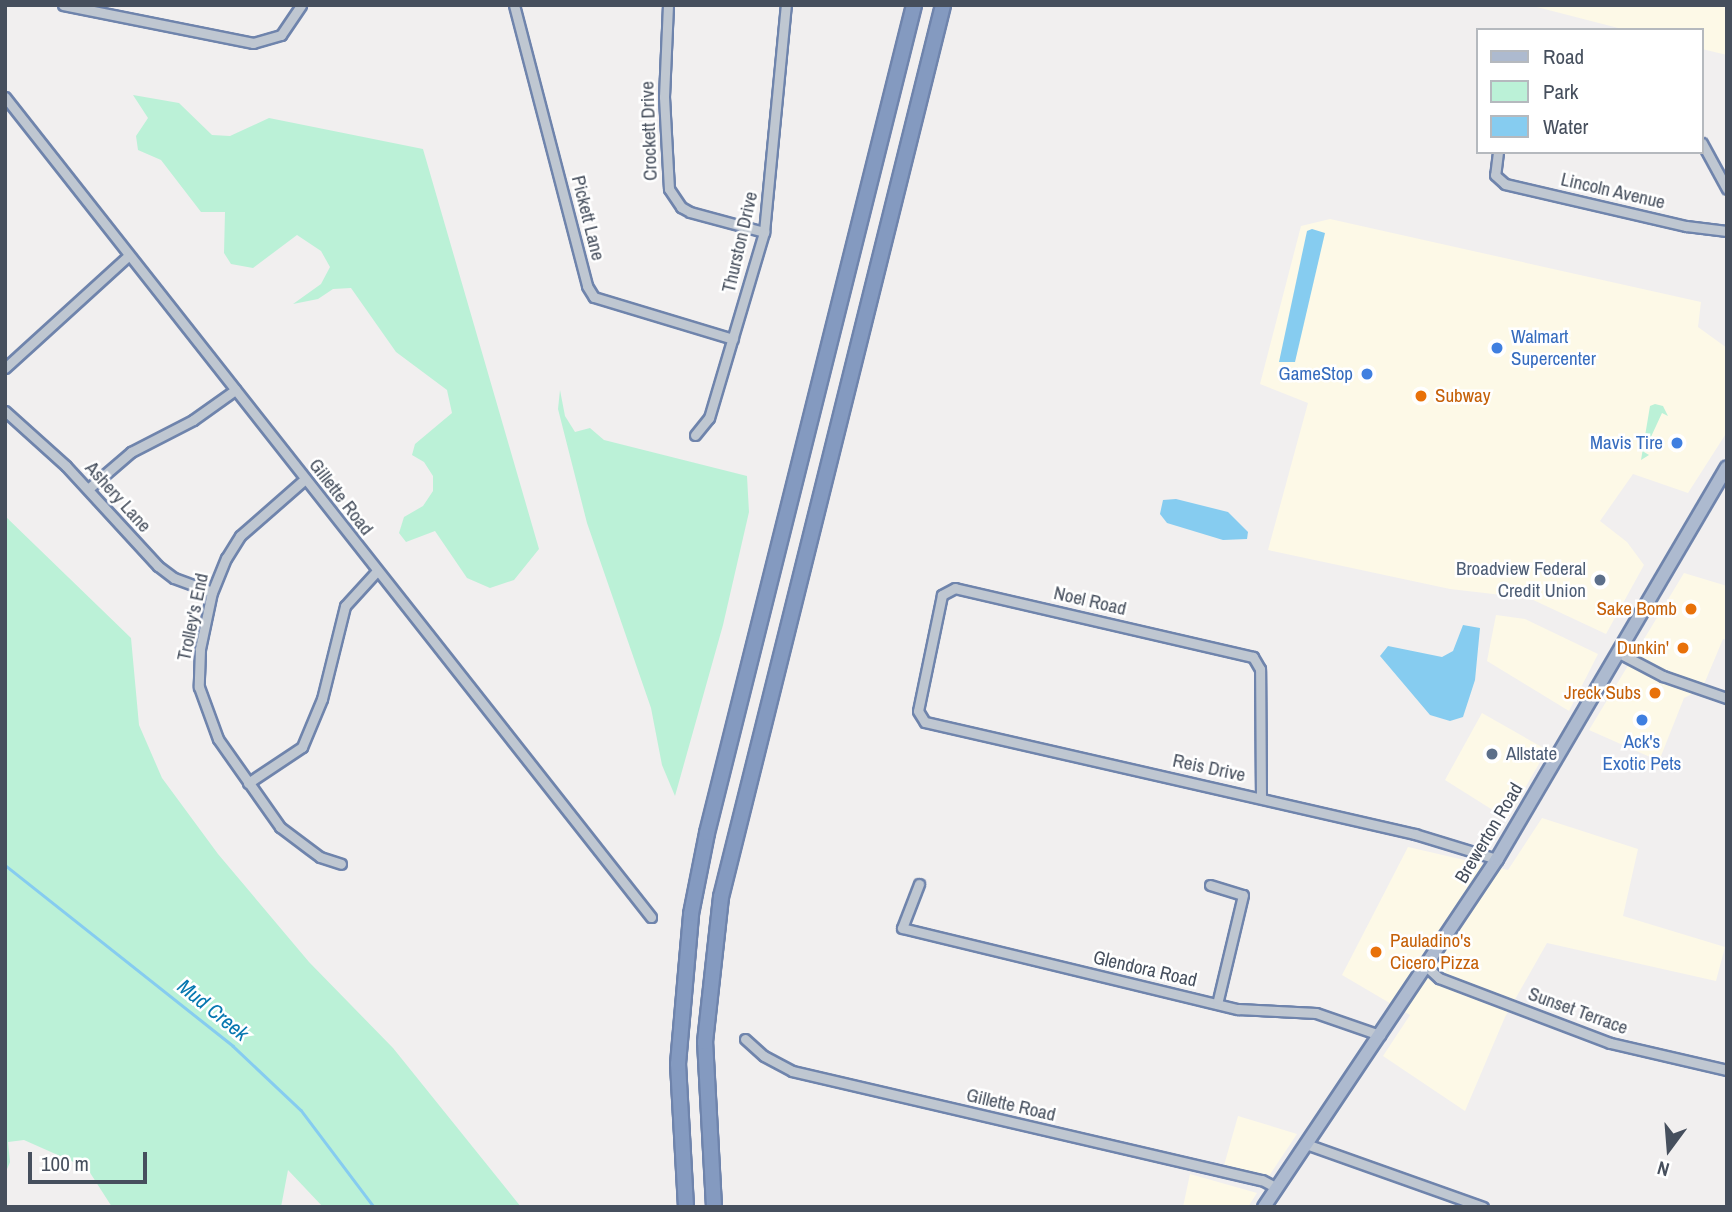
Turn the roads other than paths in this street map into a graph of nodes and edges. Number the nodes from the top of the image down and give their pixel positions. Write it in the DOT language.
graph roads {
  1 [pos="63,5"];
  2 [pos="302,5"];
  3 [pos="514,5"];
  4 [pos="668,5"];
  5 [pos="786,5"];
  6 [pos="914,5"];
  7 [pos="943,5"];
  8 [pos="5,97"];
  9 [pos="1704,147"];
  10 [pos="1498,154"];
  11 [pos="1727,189"];
  12 [pos="1727,231"];
  13 [pos="764,232"];
  14 [pos="128,256"];
  15 [pos="733,339"];
  16 [pos="5,368"];
  17 [pos="235,390"];
  18 [pos="5,411"];
  19 [pos="695,435"];
  20 [pos="1727,467"];
  21 [pos="304,479"];
  22 [pos="88,489"];
  23 [pos="377,571"];
  24 [pos="212,592"];
  25 [pos="1619,653"];
  26 [pos="1727,698"];
  27 [pos="918,711"];
  28 [pos="248,783"];
  29 [pos="1261,797"];
  30 [pos="1497,859"];
  31 [pos="341,864"];
  32 [pos="919,884"];
  33 [pos="1209,885"];
  34 [pos="651,917"];
  35 [pos="1426,966"];
  36 [pos="1217,1004"];
  37 [pos="1380,1035"];
  38 [pos="745,1039"];
  39 [pos="1727,1070"];
  40 [pos="1306,1144"];
  41 [pos="1277,1188"];
  42 [pos="686,1207"];
  43 [pos="714,1207"];
  44 [pos="1264,1207"];
  45 [pos="1483,1207"];
  1 -- 2 [label="street"];
  3 -- 15 [label="street, Pickett Lane"];
  4 -- 13 [label="street, Crockett Drive"];
  5 -- 13 [label="street, Thurston Drive"];
  6 -- 42 [label="highway"];
  7 -- 43 [label="highway"];
  8 -- 14 [label="street, Gillette Road"];
  9 -- 11 [label="street"];
  10 -- 12 [label="street, Lincoln Avenue"];
  13 -- 15 [label="street, Thurston Drive"];
  14 -- 16 [label="street"];
  14 -- 17 [label="street, Gillette Road"];
  15 -- 19 [label="street, Thurston Drive"];
  17 -- 21 [label="street, Gillette Road"];
  17 -- 22 [label="street"];
  18 -- 22 [label="street, Ashery Lane"];
  20 -- 25 [label="main road, Brewerton Road"];
  21 -- 23 [label="street, Gillette Road"];
  21 -- 24 [label="street, Trolley's End"];
  22 -- 24 [label="street, Ashery Lane"];
  23 -- 28 [label="street"];
  23 -- 34 [label="street, Gillette Road"];
  24 -- 28 [label="street, Trolley's End"];
  25 -- 26 [label="street"];
  25 -- 30 [label="main road, Brewerton Road"];
  27 -- 29 [label="street, Reis Drive"];
  27 -- 29 [label="street, Noel Road"];
  28 -- 31 [label="street, Trolley's End"];
  29 -- 30 [label="street, Reis Drive"];
  30 -- 35 [label="main road, Brewerton Road"];
  32 -- 36 [label="street, Glendora Road"];
  33 -- 36 [label="street"];
  35 -- 37 [label="main road, Brewerton Road"];
  35 -- 39 [label="street, Sunset Terrace"];
  36 -- 37 [label="street, Glendora Road"];
  37 -- 40 [label="main road, Brewerton Road"];
  38 -- 41 [label="street, Gillette Road"];
  40 -- 41 [label="main road, Brewerton Road"];
  40 -- 45 [label="street"];
  41 -- 44 [label="main road, Brewerton Road"];
}
